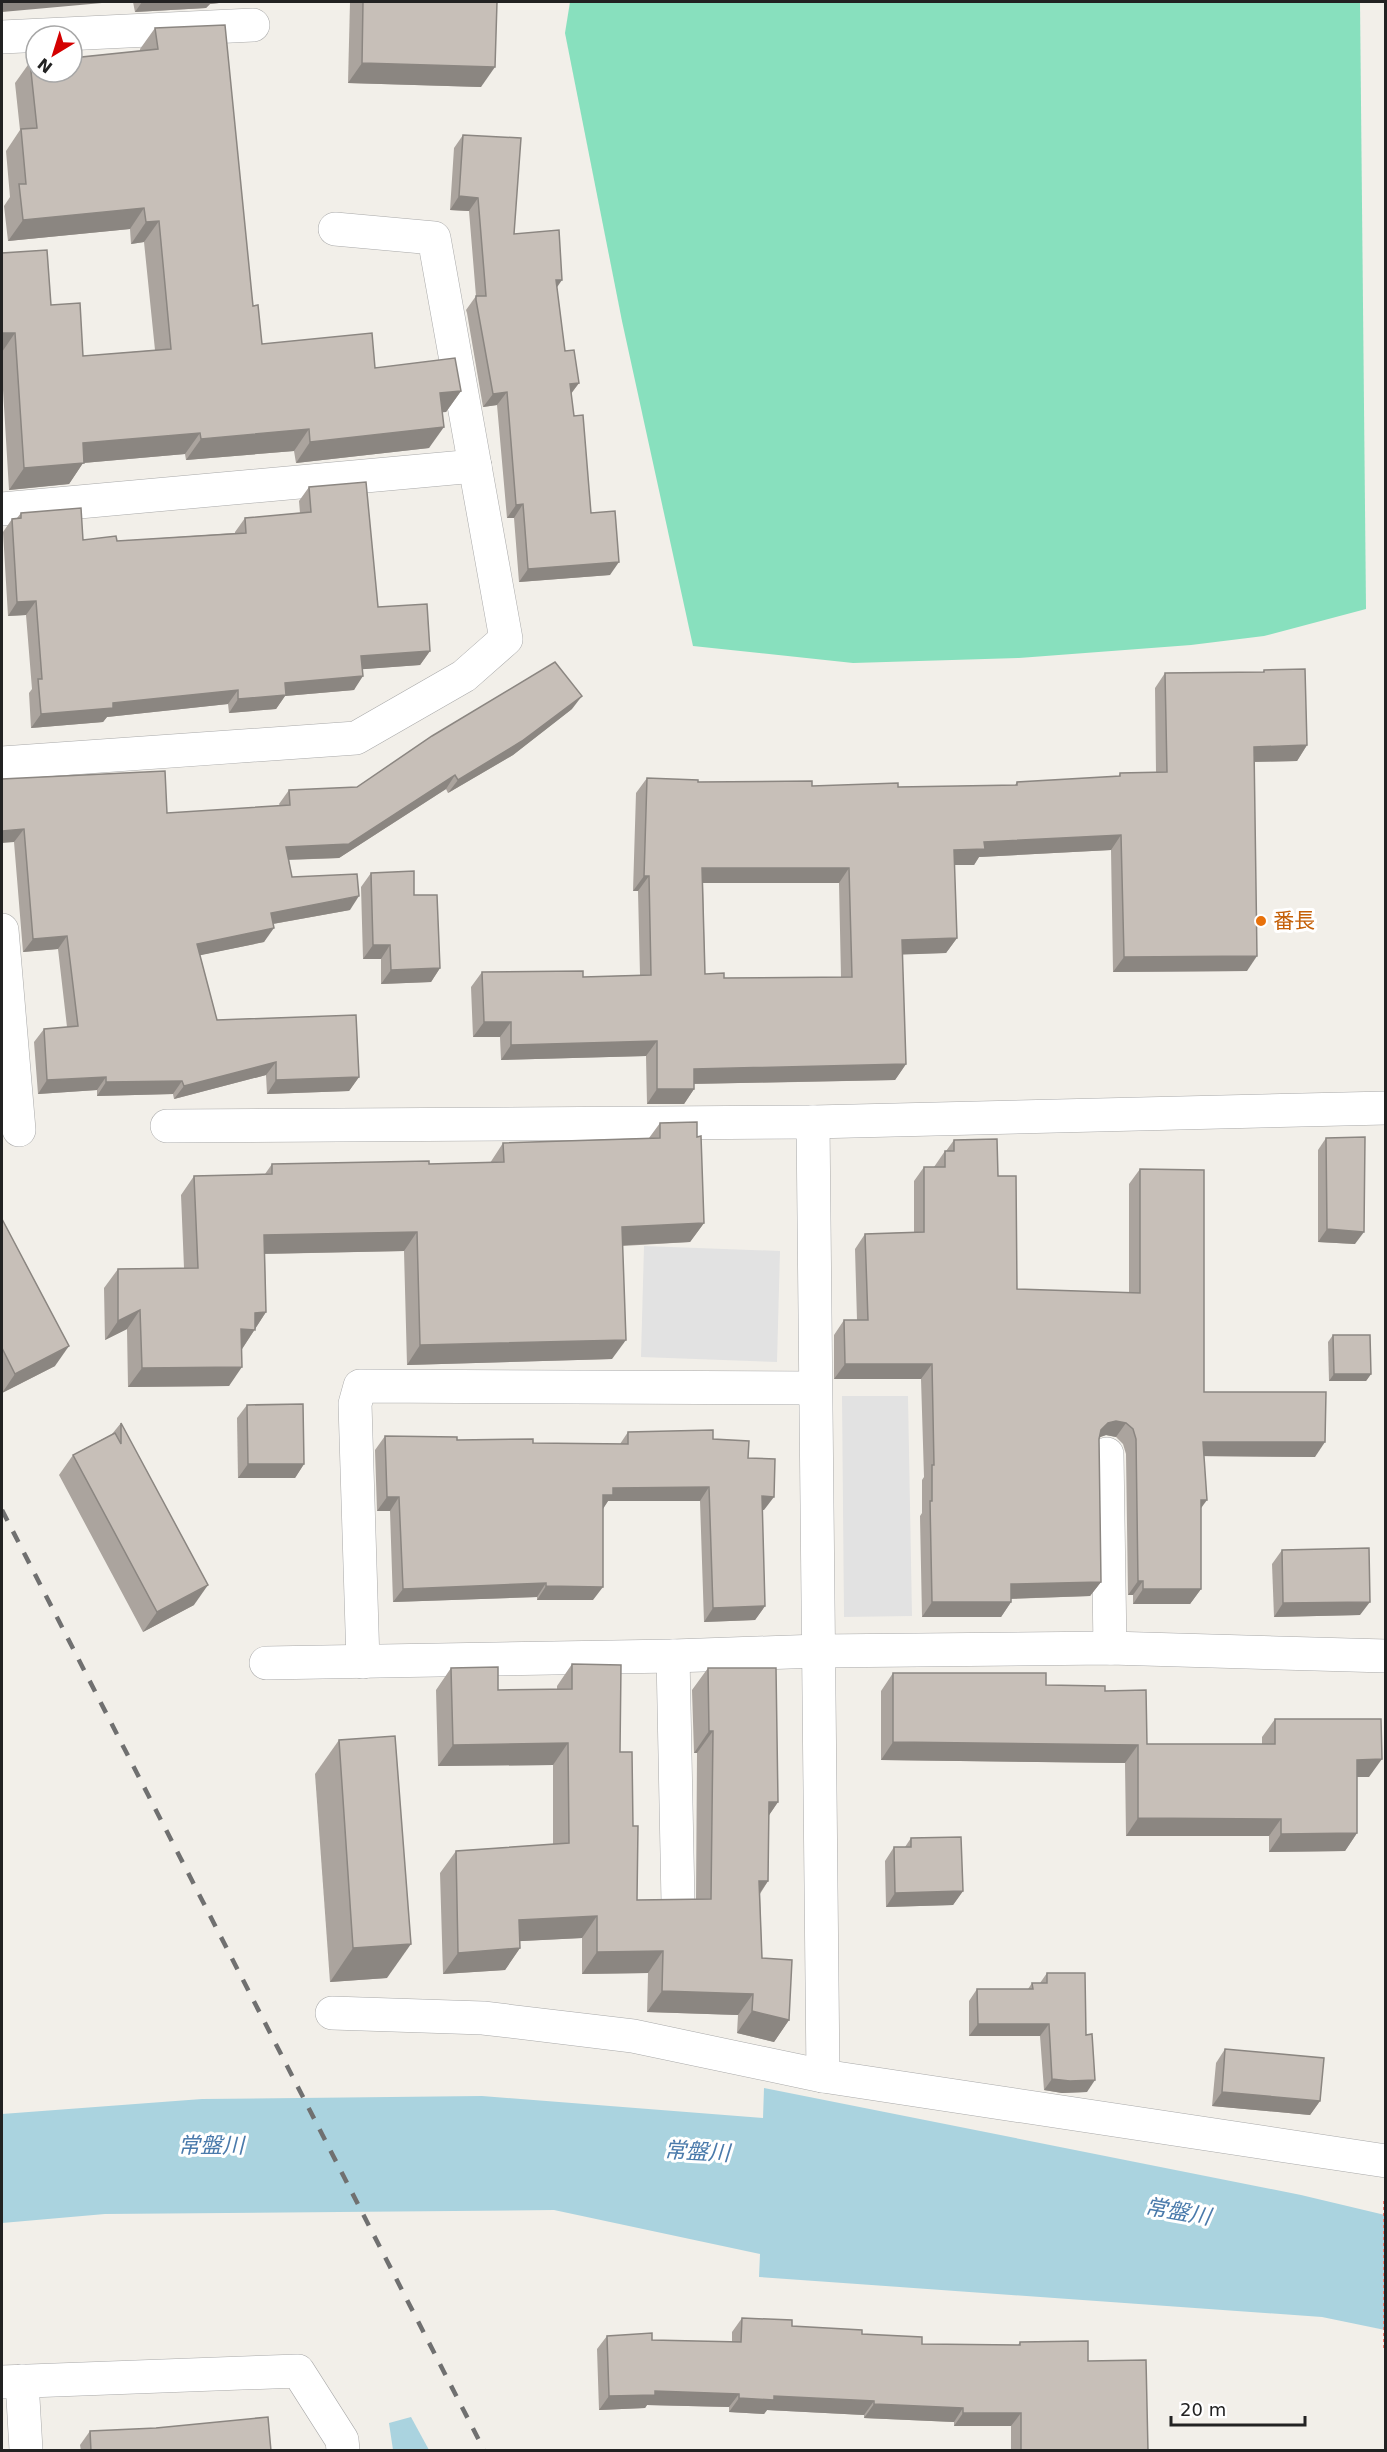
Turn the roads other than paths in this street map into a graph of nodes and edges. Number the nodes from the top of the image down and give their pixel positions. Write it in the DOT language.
graph roads {
  1 [pos="253,25"];
  2 [pos="2,37"];
  3 [pos="335,229"];
  4 [pos="475,466"];
  5 [pos="2,509"];
  6 [pos="2,763"];
  7 [pos="2,930"];
  8 [pos="2,939"];
  9 [pos="1386,1108"];
  10 [pos="813,1122"];
  11 [pos="167,1126"];
  12 [pos="19,1130"];
  13 [pos="815,1388"];
  14 [pos="1107,1454"];
  15 [pos="1110,1648"];
  16 [pos="819,1651"];
  17 [pos="673,1656"];
  18 [pos="1386,1656"];
  19 [pos="363,1662"];
  20 [pos="266,1663"];
  21 [pos="678,1902"];
  22 [pos="332,2013"];
  23 [pos="823,2076"];
  24 [pos="1386,2161"];
  25 [pos="12,2381"];
  26 [pos="26,2451"];
  27 [pos="343,2451"];
  1 -- 2 [label="street"];
  3 -- 4 [label="street"];
  4 -- 5 [label="street"];
  4 -- 6 [label="street"];
  7 -- 8 [label="street"];
  8 -- 12 [label="street"];
  9 -- 10 [label="street"];
  10 -- 11 [label="street"];
  10 -- 13 [label="street"];
  13 -- 16 [label="street"];
  13 -- 19 [label="street"];
  14 -- 15 [label="street"];
  15 -- 16 [label="street"];
  15 -- 18 [label="street"];
  16 -- 17 [label="street"];
  16 -- 23 [label="street"];
  17 -- 19 [label="street"];
  17 -- 21 [label="street"];
  19 -- 20 [label="street"];
  22 -- 23 [label="street"];
  23 -- 24 [label="street"];
  25 -- 26 [label="street"];
  25 -- 27 [label="street"];
}
